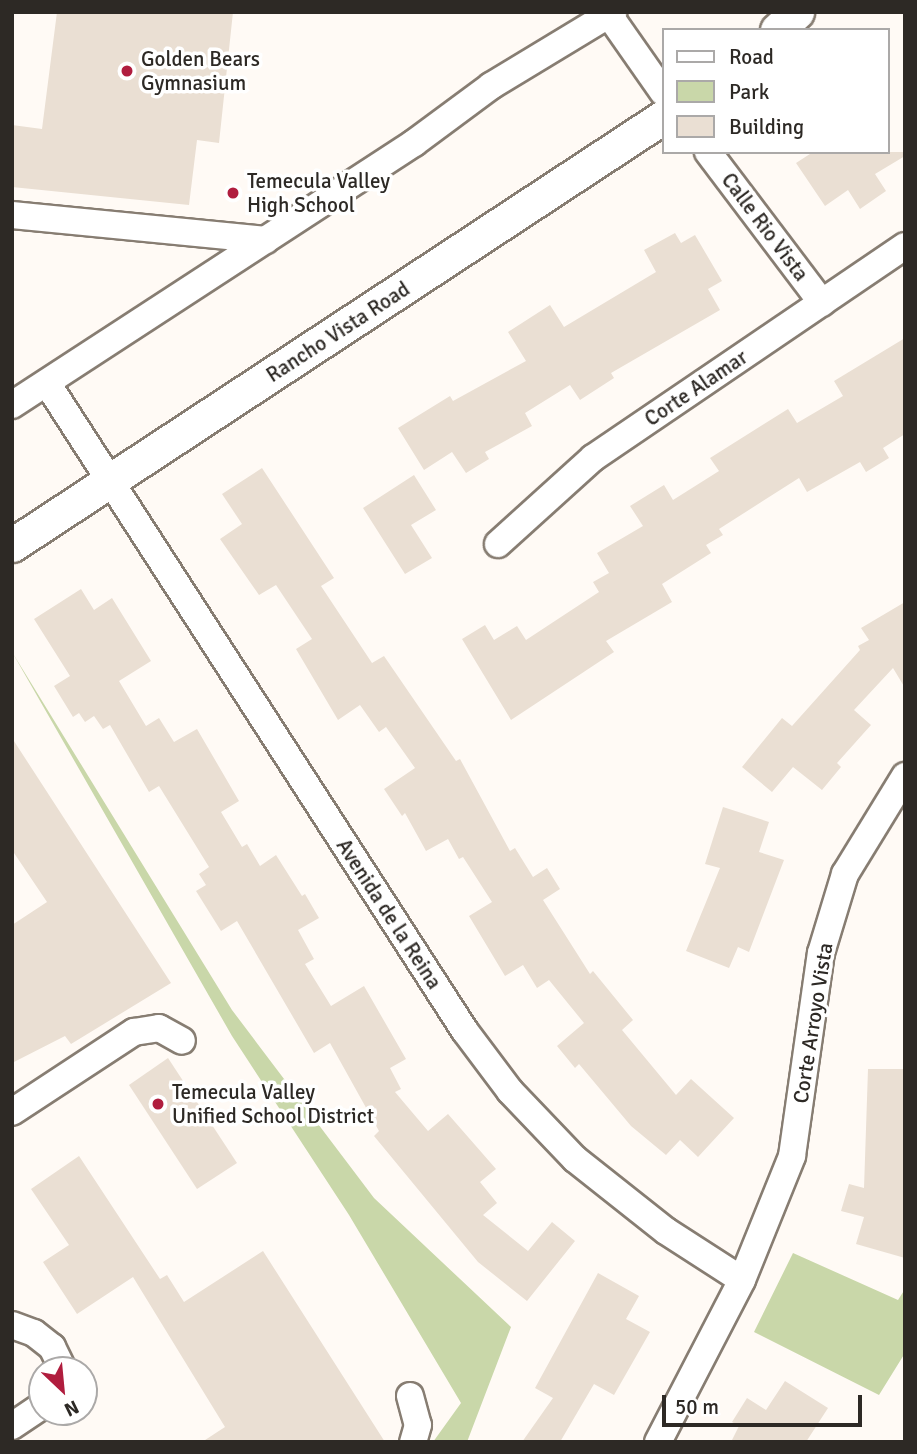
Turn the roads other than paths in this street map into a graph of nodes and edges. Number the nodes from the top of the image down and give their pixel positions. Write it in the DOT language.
graph roads {
  1 [pos="797,12"];
  2 [pos="610,14"];
  3 [pos="779,28"];
  4 [pos="662,91"];
  5 [pos="662,118"];
  6 [pos="710,154"];
  7 [pos="12,215"];
  8 [pos="267,240"];
  9 [pos="905,246"];
  10 [pos="822,303"];
  11 [pos="47,383"];
  12 [pos="12,405"];
  13 [pos="109,482"];
  14 [pos="498,544"];
  15 [pos="12,545"];
  16 [pos="905,776"];
  17 [pos="182,1041"];
  18 [pos="12,1112"];
  19 [pos="741,1280"];
  20 [pos="12,1325"];
  21 [pos="56,1356"];
  22 [pos="410,1396"];
  23 [pos="28,1415"];
  24 [pos="12,1426"];
  25 [pos="413,1442"];
  26 [pos="658,1442"];
  1 -- 3 [label="main road"];
  2 -- 4 [label="street"];
  2 -- 8 [label="street"];
  5 -- 13 [label="main road, Rancho Vista Road"];
  6 -- 10 [label="street, Calle Rio Vista"];
  7 -- 8 [label="street"];
  8 -- 11 [label="street"];
  9 -- 10 [label="street, Corte Alamar"];
  10 -- 14 [label="street, Corte Alamar"];
  11 -- 12 [label="street"];
  11 -- 13 [label="street, Avenida de la Reina"];
  13 -- 15 [label="main road, Rancho Vista Road"];
  13 -- 19 [label="street, Avenida de la Reina"];
  16 -- 19 [label="street, Corte Arroyo Vista"];
  17 -- 18 [label="street"];
  19 -- 26 [label="street, Corte Arroyo Vista"];
  20 -- 21 [label="street"];
  22 -- 25 [label="street"];
  23 -- 24 [label="street"];
}
